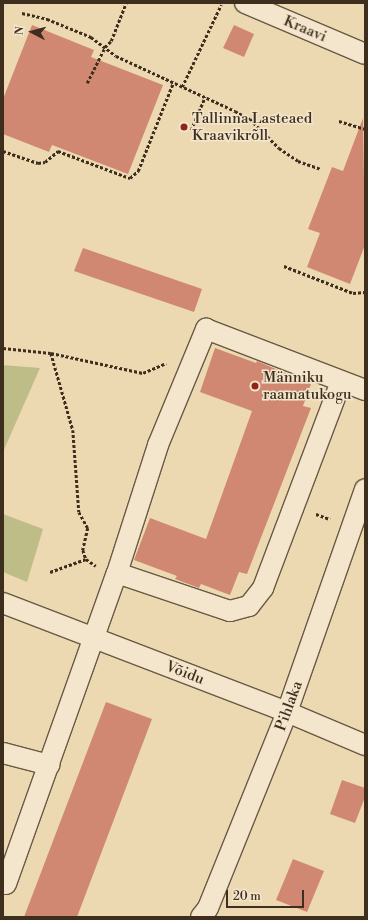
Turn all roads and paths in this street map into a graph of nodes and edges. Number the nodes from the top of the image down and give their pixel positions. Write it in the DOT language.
graph roads {
  1 [pos="126,3"];
  2 [pos="222,3"];
  3 [pos="245,3"];
  4 [pos="22,13"];
  5 [pos="105,47"];
  6 [pos="365,54"];
  7 [pos="87,83"];
  8 [pos="173,83"];
  9 [pos="182,87"];
  10 [pos="205,97"];
  11 [pos="339,121"];
  12 [pos="365,129"];
  13 [pos="191,130"];
  14 [pos="3,150"];
  15 [pos="321,169"];
  16 [pos="284,266"];
  17 [pos="365,292"];
  18 [pos="3,348"];
  19 [pos="198,349"];
  20 [pos="51,354"];
  21 [pos="341,382"];
  22 [pos="365,390"];
  23 [pos="365,489"];
  24 [pos="86,559"];
  25 [pos="50,572"];
  26 [pos="117,573"];
  27 [pos="3,603"];
  28 [pos="96,638"];
  29 [pos="287,712"];
  30 [pos="365,745"];
  31 [pos="3,753"];
  32 [pos="49,765"];
  33 [pos="6,884"];
  34 [pos="201,917"];
  1 -- 5 [label="path"];
  2 -- 9 [label="path"];
  3 -- 6 [label="street, Kraavi"];
  4 -- 5 [label="path"];
  5 -- 7 [label="path"];
  5 -- 8 [label="path"];
  8 -- 9 [label="path"];
  8 -- 14 [label="path"];
  9 -- 10 [label="path"];
  10 -- 13 [label="path"];
  10 -- 15 [label="path"];
  11 -- 12 [label="path"];
  16 -- 17 [label="path"];
  18 -- 20 [label="path"];
  19 -- 20 [label="path"];
  19 -- 21 [label="street"];
  19 -- 26 [label="street"];
  20 -- 24 [label="path"];
  21 -- 22 [label="street"];
  21 -- 26 [label="street"];
  23 -- 29 [label="street, Pihlaka"];
  24 -- 25 [label="path"];
  24 -- 26 [label="path"];
  26 -- 28 [label="street"];
  27 -- 28 [label="street, Võidu"];
  28 -- 29 [label="street, Võidu"];
  28 -- 32 [label="street"];
  29 -- 30 [label="street, Võidu"];
  29 -- 34 [label="street, Pihlaka"];
  31 -- 32 [label="street"];
  32 -- 33 [label="street"];
}
